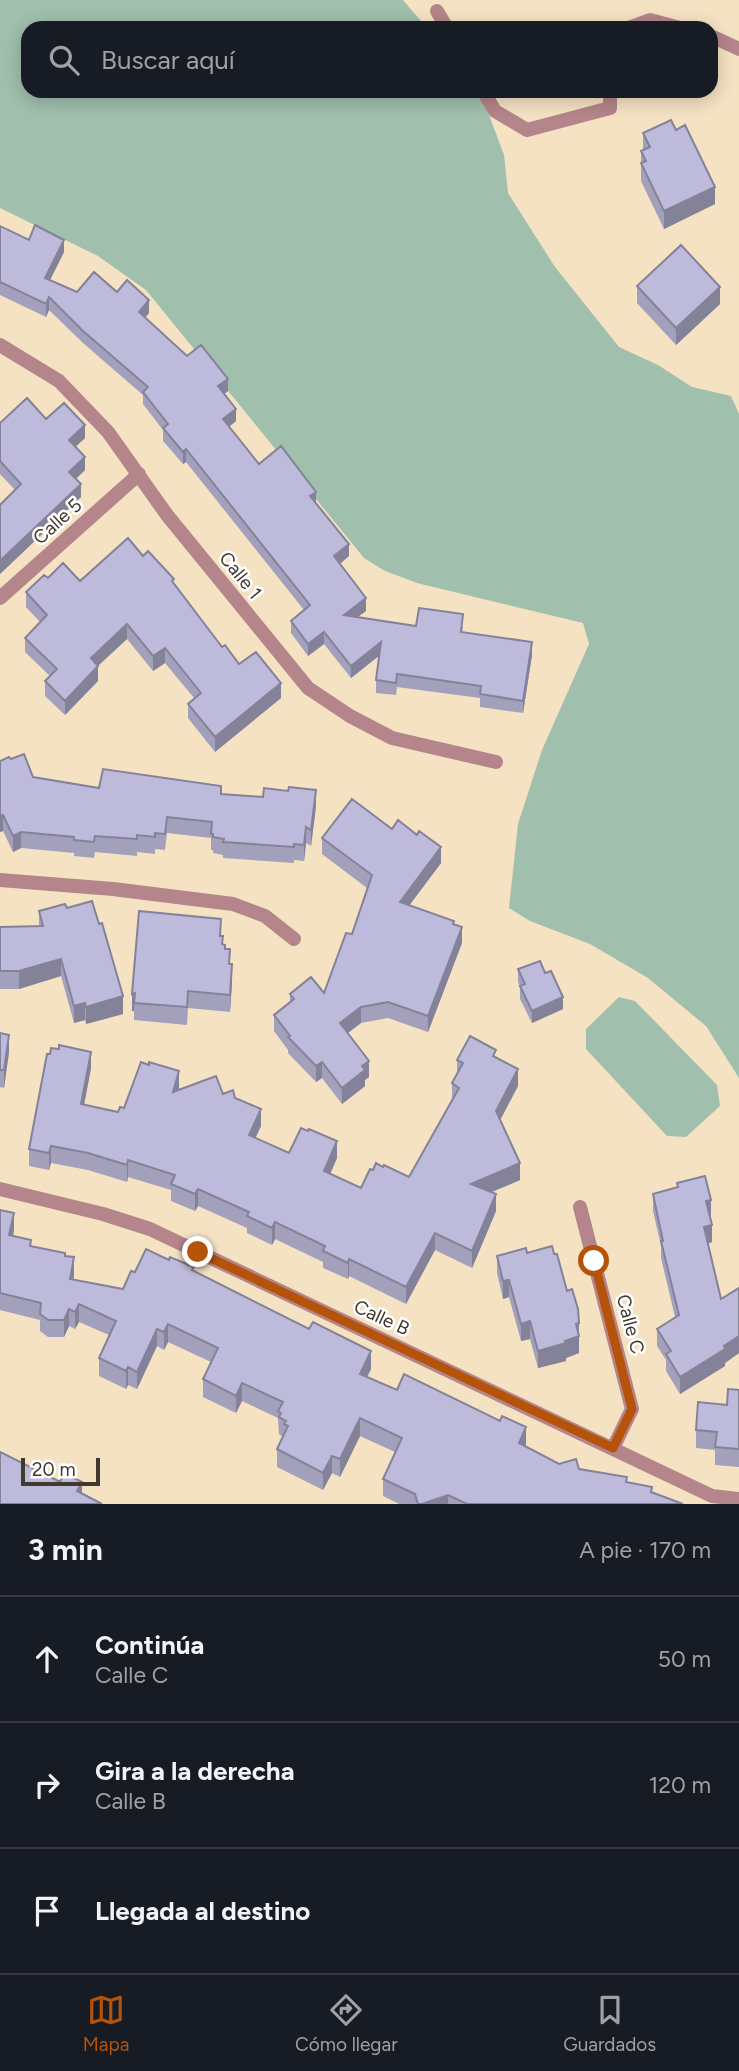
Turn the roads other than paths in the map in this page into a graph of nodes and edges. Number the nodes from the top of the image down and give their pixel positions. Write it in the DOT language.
graph roads {
  1 [pos="438,11"];
  2 [pos="443,21"];
  3 [pos="718,39"];
  4 [pos="739,49"];
  5 [pos="487,98"];
  6 [pos="610,98"];
  7 [pos="0,345"];
  8 [pos="139,474"];
  9 [pos="0,598"];
  10 [pos="496,762"];
  11 [pos="0,880"];
  12 [pos="294,939"];
  13 [pos="0,1189"];
  14 [pos="580,1207"];
  15 [pos="613,1448"];
  16 [pos="739,1499"];
  1 -- 2 [label="street"];
  3 -- 4 [label="street"];
  5 -- 6 [label="street"];
  7 -- 8 [label="street, Calle 1"];
  8 -- 9 [label="street, Calle 5"];
  8 -- 10 [label="street, Calle 1"];
  11 -- 12 [label="street"];
  13 -- 15 [label="street, Calle B"];
  14 -- 15 [label="street, Calle C"];
  15 -- 16 [label="street, Calle B"];
}
